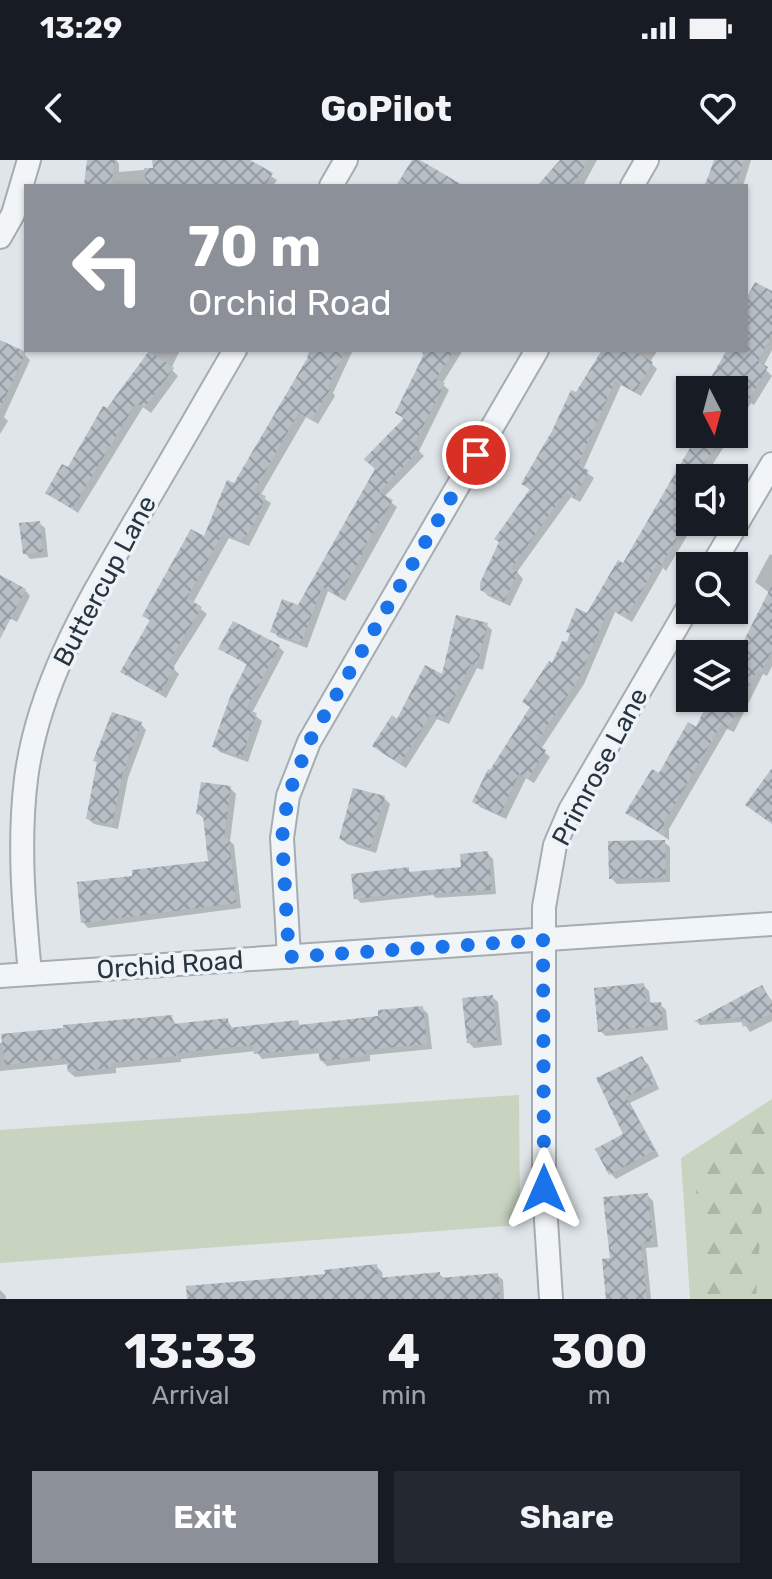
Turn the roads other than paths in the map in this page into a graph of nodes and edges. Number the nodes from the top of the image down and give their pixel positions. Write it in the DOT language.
graph roads {
  1 [pos="29,160"];
  2 [pos="346,160"];
  3 [pos="647,160"];
  4 [pos="332,184"];
  5 [pos="633,184"];
  6 [pos="0,237"];
  7 [pos="234,352"];
  8 [pos="536,352"];
  9 [pos="772,464"];
  10 [pos="720,552"];
  11 [pos="678,624"];
  12 [pos="772,924"];
  13 [pos="543,940"];
  14 [pos="289,957"];
  15 [pos="30,974"];
  16 [pos="0,976"];
  17 [pos="551,1299"];
  1 -- 6 [label="street"];
  2 -- 4 [label="street"];
  3 -- 5 [label="street"];
  7 -- 15 [label="street, Buttercup Lane"];
  8 -- 14 [label="street"];
  9 -- 10 [label="street"];
  11 -- 13 [label="street, Primrose Lane"];
  12 -- 13 [label="street, Orchid Road"];
  13 -- 14 [label="street, Orchid Road"];
  13 -- 17 [label="street, Primrose Lane"];
  14 -- 15 [label="street, Orchid Road"];
  15 -- 16 [label="street, Orchid Road"];
}
